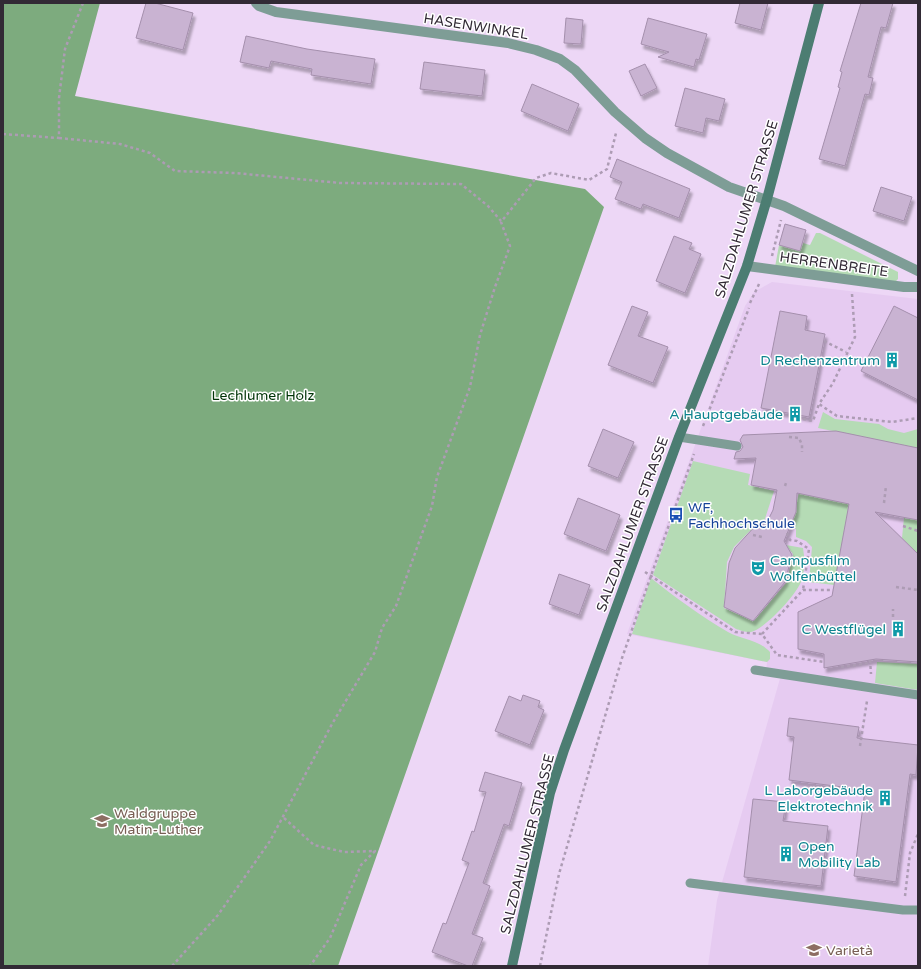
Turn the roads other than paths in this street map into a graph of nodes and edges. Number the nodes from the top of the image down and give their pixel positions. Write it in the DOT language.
graph roads {
  1 [pos="256,3"];
  2 [pos="819,3"];
  3 [pos="767,199"];
  4 [pos="747,266"];
  5 [pos="918,271"];
  6 [pos="918,287"];
  7 [pos="679,437"];
  8 [pos="737,446"];
  9 [pos="755,670"];
  10 [pos="918,695"];
  11 [pos="690,883"];
  12 [pos="918,910"];
  13 [pos="512,966"];
  1 -- 3 [label="street, HASENWINKEL"];
  2 -- 3 [label="main road, SALZDAHLUMER STRASSE"];
  3 -- 4 [label="main road, SALZDAHLUMER STRASSE"];
  3 -- 5 [label="street, HERRENBREITE"];
  4 -- 6 [label="street, HERRENBREITE"];
  4 -- 7 [label="main road, SALZDAHLUMER STRASSE"];
  7 -- 8 [label="lane"];
  7 -- 13 [label="main road, SALZDAHLUMER STRASSE"];
  9 -- 10 [label="lane"];
  11 -- 12 [label="lane"];
}
